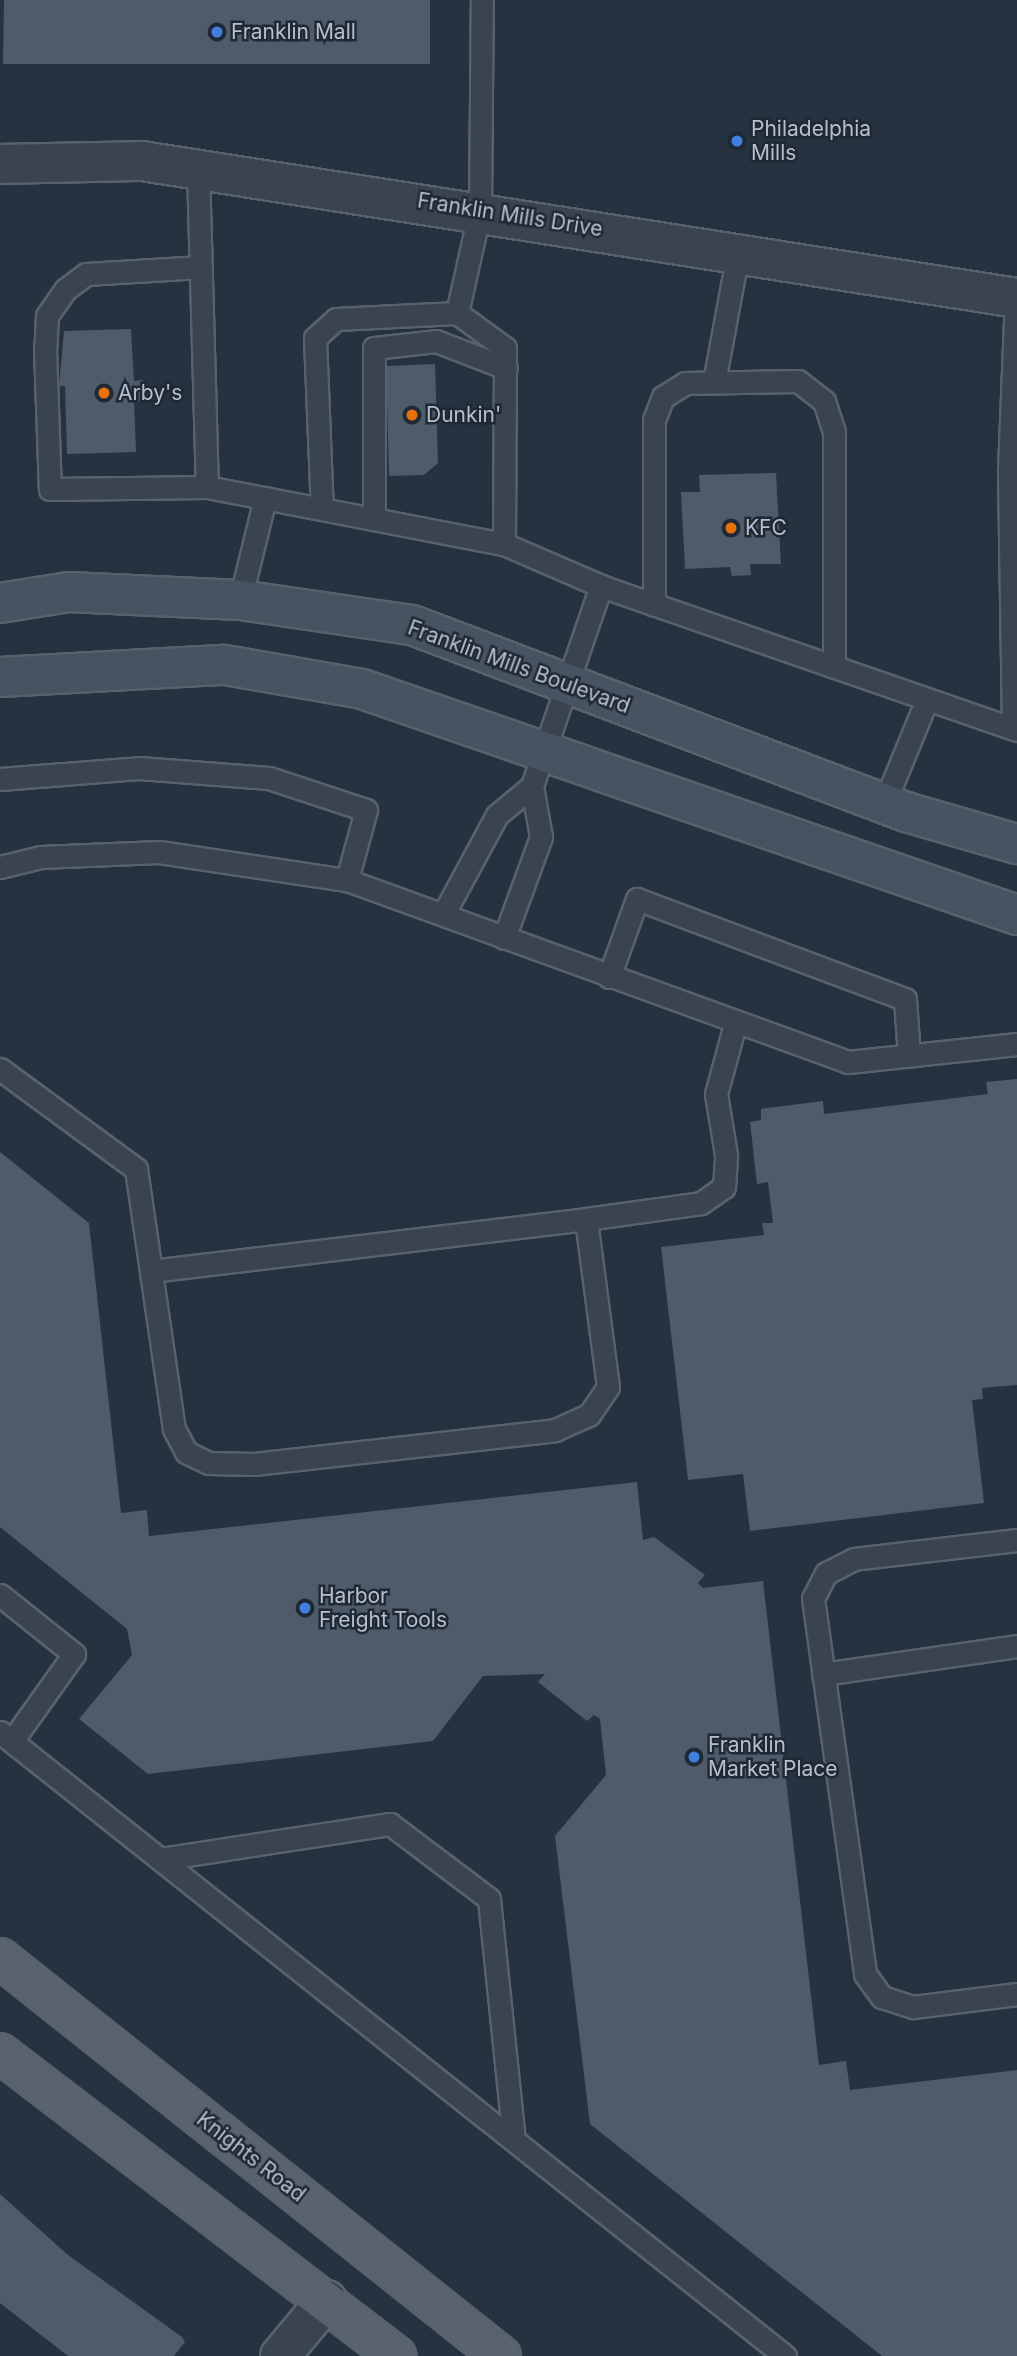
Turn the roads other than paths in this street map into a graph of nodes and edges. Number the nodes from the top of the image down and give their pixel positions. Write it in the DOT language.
graph roads {
  1 [pos="482,0"];
  2 [pos="0,164"];
  3 [pos="198,169"];
  4 [pos="480,210"];
  5 [pos="738,253"];
  6 [pos="201,267"];
  7 [pos="1016,298"];
  8 [pos="457,313"];
  9 [pos="506,368"];
  10 [pos="714,382"];
  11 [pos="1013,470"];
  12 [pos="207,487"];
  13 [pos="265,498"];
  14 [pos="322,509"];
  15 [pos="374,519"];
  16 [pos="504,544"];
  17 [pos="601,586"];
  18 [pos="240,600"];
  19 [pos="0,603"];
  20 [pos="654,604"];
  21 [pos="834,667"];
  22 [pos="0,677"];
  23 [pos="567,684"];
  24 [pos="928,699"];
  25 [pos="1015,729"];
  26 [pos="538,771"];
  27 [pos="0,779"];
  28 [pos="884,804"];
  29 [pos="1017,844"];
  30 [pos="0,867"];
  31 [pos="347,880"];
  32 [pos="443,914"];
  33 [pos="1017,915"];
  34 [pos="504,938"];
  35 [pos="608,976"];
  36 [pos="735,1024"];
  37 [pos="1017,1044"];
  38 [pos="909,1056"];
  39 [pos="0,1069"];
  40 [pos="586,1219"];
  41 [pos="151,1271"];
  42 [pos="1017,1540"];
  43 [pos="0,1595"];
  44 [pos="1017,1646"];
  45 [pos="823,1674"];
  46 [pos="6,1736"];
  47 [pos="160,1859"];
  48 [pos="0,1958"];
  49 [pos="1017,1994"];
  50 [pos="0,2053"];
  51 [pos="514,2140"];
  52 [pos="327,2300"];
  53 [pos="280,2356"];
  54 [pos="397,2356"];
  55 [pos="501,2356"];
  56 [pos="785,2356"];
  1 -- 4 [label="lane"];
  2 -- 3 [label="street, Franklin Mills Drive"];
  3 -- 4 [label="street, Franklin Mills Drive"];
  3 -- 6 [label="lane"];
  4 -- 5 [label="street, Franklin Mills Drive"];
  4 -- 8 [label="lane"];
  5 -- 7 [label="street, Franklin Mills Drive"];
  5 -- 10 [label="lane"];
  6 -- 12 [label="lane"];
  6 -- 12 [label="lane"];
  7 -- 11 [label="lane"];
  8 -- 9 [label="lane"];
  8 -- 14 [label="lane"];
  9 -- 15 [label="lane"];
  9 -- 16 [label="lane"];
  10 -- 20 [label="lane"];
  10 -- 21 [label="lane"];
  11 -- 25 [label="lane"];
  12 -- 13 [label="lane"];
  13 -- 14 [label="lane"];
  13 -- 18 [label="lane"];
  14 -- 15 [label="lane"];
  15 -- 16 [label="lane"];
  16 -- 17 [label="lane"];
  17 -- 20 [label="lane"];
  17 -- 23 [label="lane"];
  18 -- 19 [label="street, Franklin Mills Boulevard"];
  18 -- 23 [label="street, Franklin Mills Boulevard"];
  20 -- 21 [label="lane"];
  21 -- 24 [label="lane"];
  22 -- 26 [label="street"];
  23 -- 26 [label="lane"];
  23 -- 28 [label="street, Franklin Mills Boulevard"];
  24 -- 25 [label="lane"];
  24 -- 28 [label="lane"];
  26 -- 32 [label="lane"];
  26 -- 33 [label="street"];
  26 -- 34 [label="lane"];
  27 -- 31 [label="lane"];
  28 -- 29 [label="street, Franklin Mills Boulevard"];
  30 -- 31 [label="lane"];
  31 -- 32 [label="lane"];
  32 -- 34 [label="lane"];
  34 -- 35 [label="lane"];
  35 -- 36 [label="lane"];
  35 -- 38 [label="lane"];
  36 -- 38 [label="lane"];
  36 -- 40 [label="lane"];
  37 -- 38 [label="lane"];
  39 -- 41 [label="lane"];
  40 -- 41 [label="lane"];
  40 -- 41 [label="lane"];
  42 -- 45 [label="lane"];
  43 -- 46 [label="lane"];
  44 -- 45 [label="lane"];
  45 -- 49 [label="lane"];
  46 -- 47 [label="lane"];
  47 -- 51 [label="lane"];
  47 -- 51 [label="lane"];
  48 -- 55 [label="main road, Knights Road"];
  50 -- 52 [label="main road"];
  51 -- 56 [label="lane"];
  52 -- 53 [label="street"];
  52 -- 54 [label="main road"];
}
